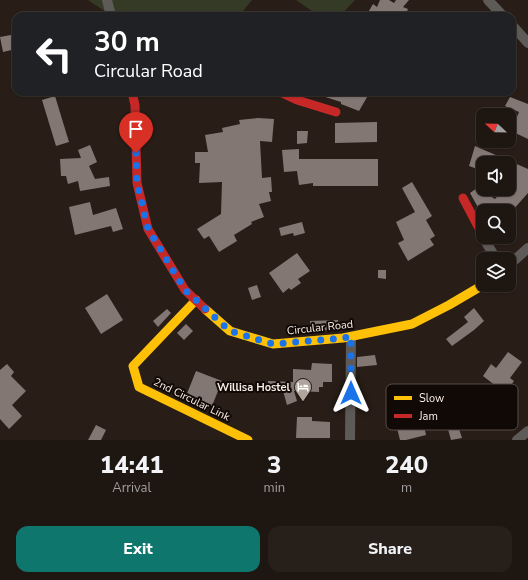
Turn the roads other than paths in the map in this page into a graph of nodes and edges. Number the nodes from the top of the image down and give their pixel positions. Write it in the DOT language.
graph roads {
  1 [pos="107,0"];
  2 [pos="488,0"];
  3 [pos="110,12"];
  4 [pos="499,12"];
  5 [pos="516,30"];
  6 [pos="528,43"];
  7 [pos="133,96"];
  8 [pos="288,96"];
  9 [pos="336,112"];
  10 [pos="463,198"];
  11 [pos="476,223"];
  12 [pos="528,248"];
  13 [pos="516,259"];
  14 [pos="476,289"];
  15 [pos="196,300"];
  16 [pos="351,336"];
  17 [pos="528,431"];
  18 [pos="248,440"];
  19 [pos="350,440"];
  20 [pos="517,440"];
  1 -- 3 [label="street"];
  2 -- 4 [label="street"];
  5 -- 6 [label="street"];
  7 -- 15 [label="street, Circular Road"];
  8 -- 9 [label="street"];
  10 -- 11 [label="street"];
  12 -- 13 [label="street"];
  14 -- 16 [label="street, Circular Road"];
  15 -- 16 [label="street, Circular Road"];
  15 -- 18 [label="street, 2nd Circular Link"];
  16 -- 19 [label="street"];
  17 -- 20 [label="street"];
}
